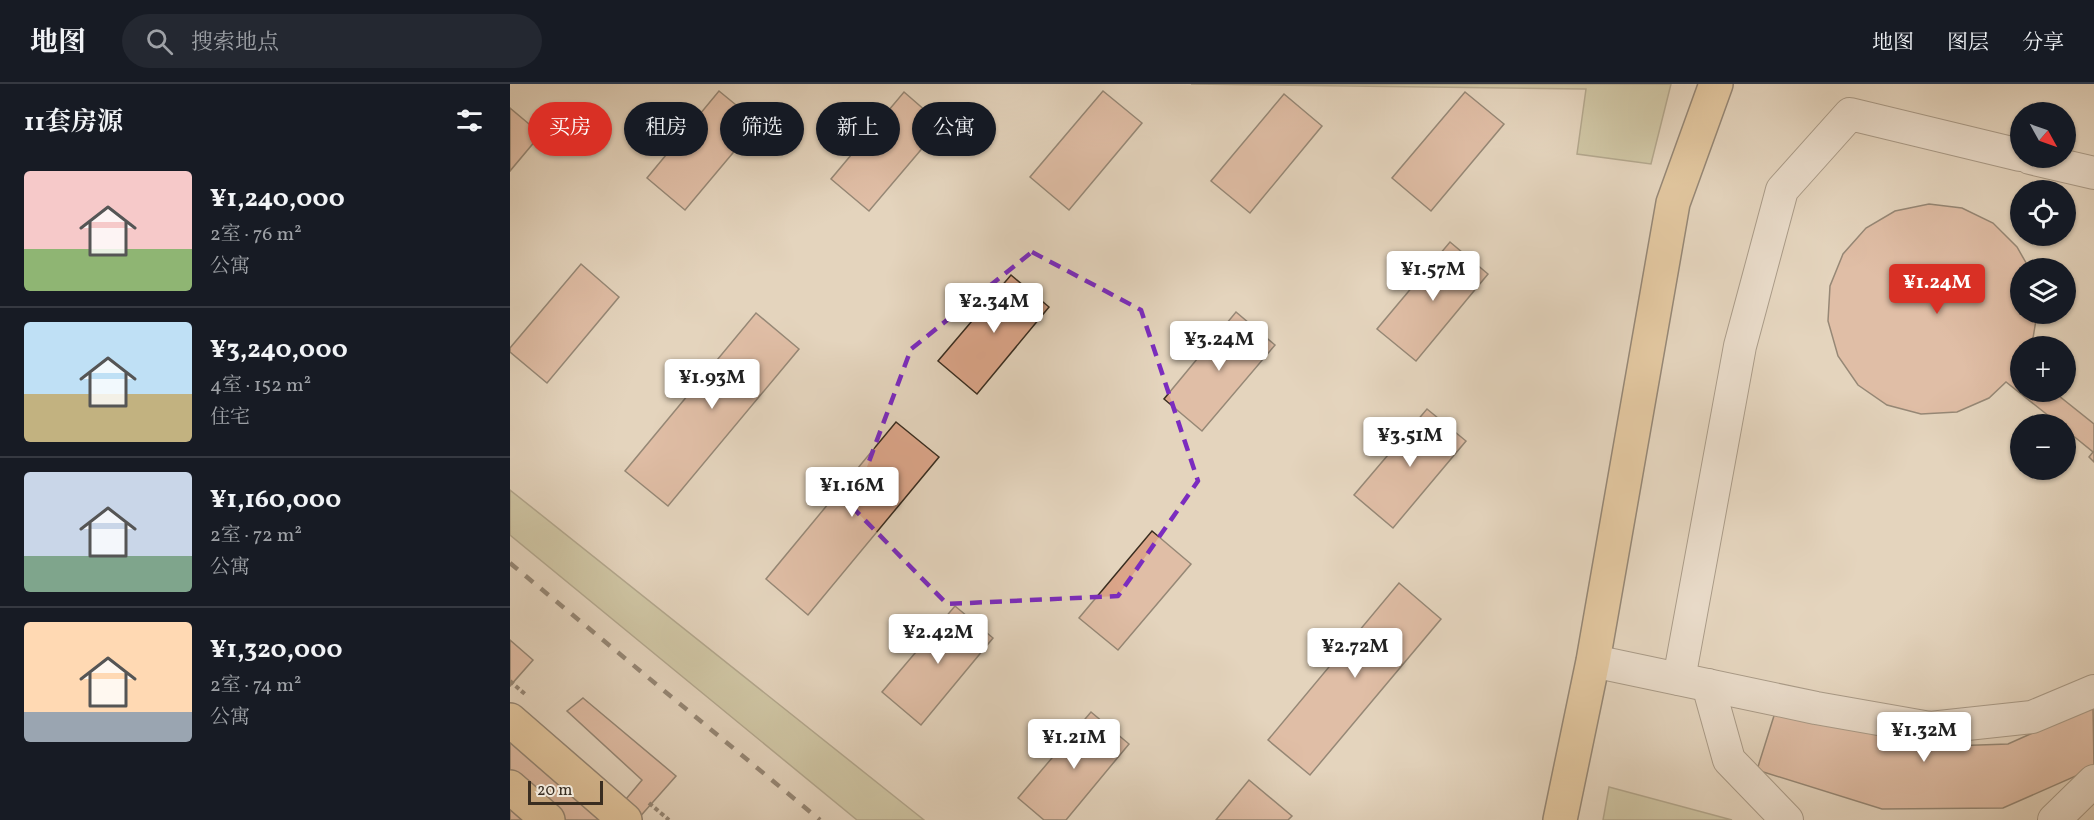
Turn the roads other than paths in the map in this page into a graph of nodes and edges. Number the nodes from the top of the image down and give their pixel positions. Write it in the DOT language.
graph roads {
  1 [pos="1716,84"];
  2 [pos="2010,153"];
  3 [pos="2073,168"];
  4 [pos="2094,173"];
  5 [pos="1593,661"];
  6 [pos="1693,682"];
  7 [pos="2094,691"];
  8 [pos="510,720"];
  9 [pos="2094,781"];
  10 [pos="510,788"];
  11 [pos="548,820"];
  12 [pos="625,820"];
  13 [pos="1560,820"];
  14 [pos="1786,820"];
  15 [pos="2054,820"];
  1 -- 5 [label="main road"];
  2 -- 6 [label="lane"];
  3 -- 4 [label="lane"];
  5 -- 6 [label="lane"];
  5 -- 13 [label="main road"];
  6 -- 7 [label="lane"];
  6 -- 14 [label="lane"];
  8 -- 12 [label="main road"];
  9 -- 15 [label="lane"];
  10 -- 11 [label="main road"];
}
